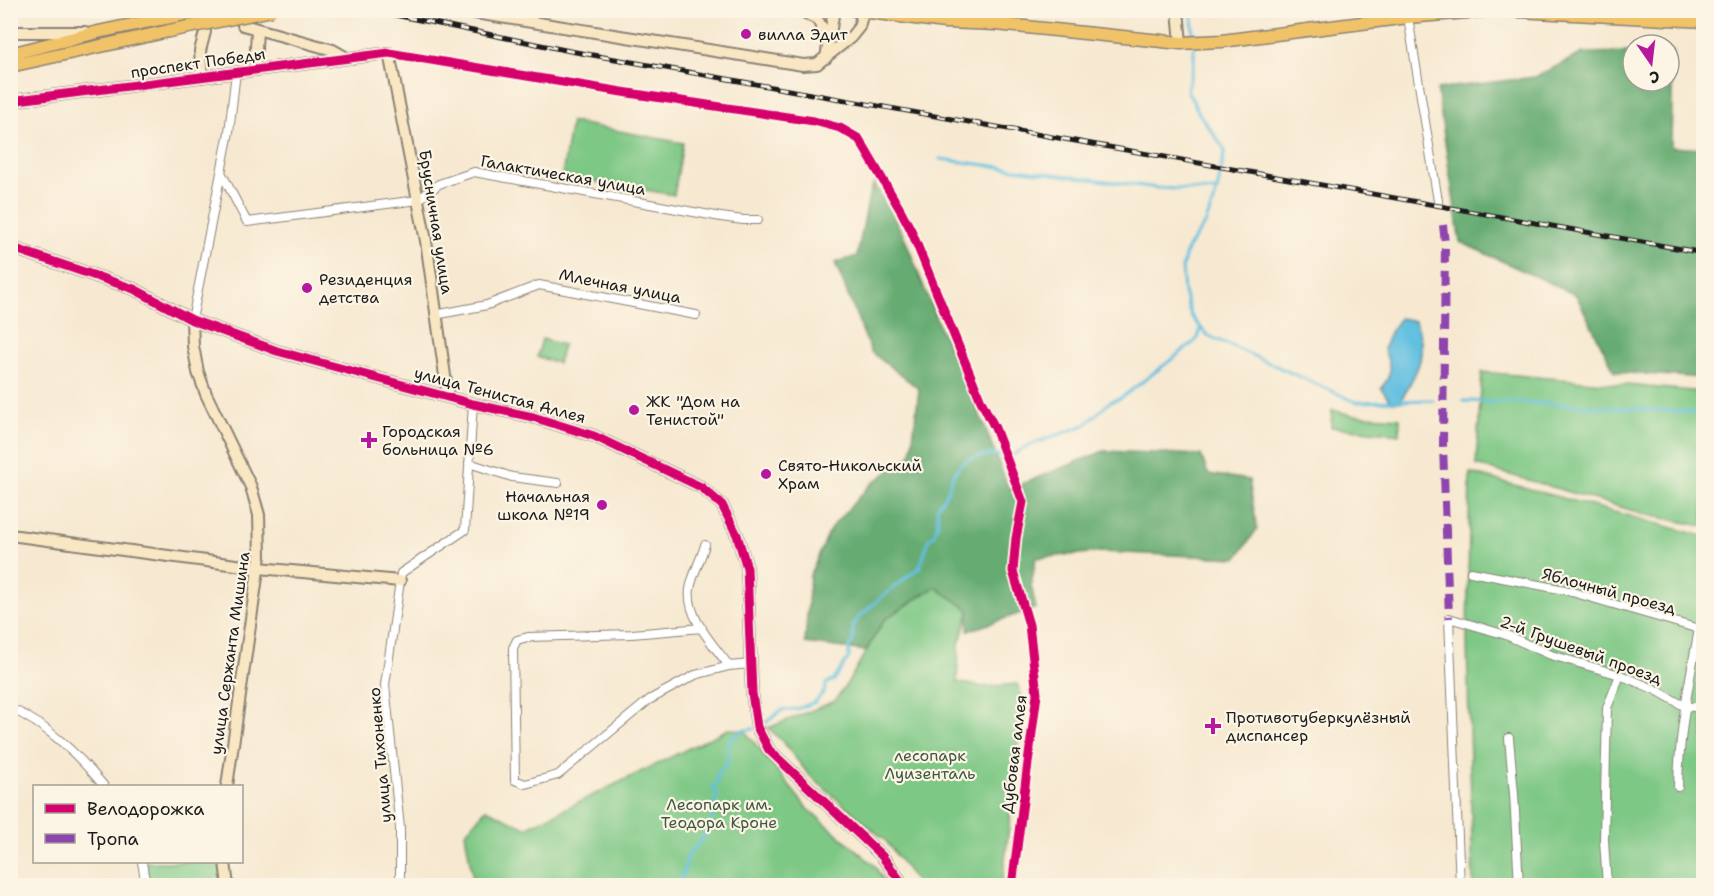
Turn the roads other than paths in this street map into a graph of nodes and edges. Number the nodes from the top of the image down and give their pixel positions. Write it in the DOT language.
graph roads {
  1 [pos="204,10"];
  2 [pos="272,10"];
  3 [pos="456,10"];
  4 [pos="798,10"];
  5 [pos="834,10"];
  6 [pos="928,10"];
  7 [pos="1178,10"];
  8 [pos="1492,10"];
  9 [pos="1501,10"];
  10 [pos="859,11"];
  11 [pos="1408,17"];
  12 [pos="1704,21"];
  13 [pos="996,24"];
  14 [pos="243,25"];
  15 [pos="257,29"];
  16 [pos="10,32"];
  17 [pos="98,32"];
  18 [pos="204,32"];
  19 [pos="829,39"];
  20 [pos="1181,44"];
  21 [pos="389,53"];
  22 [pos="10,54"];
  23 [pos="347,58"];
  24 [pos="826,58"];
  25 [pos="10,66"];
  26 [pos="255,69"];
  27 [pos="236,72"];
  28 [pos="202,77"];
  29 [pos="10,101"];
  30 [pos="221,172"];
  31 [pos="418,200"];
  32 [pos="1438,201"];
  33 [pos="758,220"];
  34 [pos="10,247"];
  35 [pos="435,315"];
  36 [pos="696,315"];
  37 [pos="192,320"];
  38 [pos="448,397"];
  39 [pos="473,404"];
  40 [pos="469,463"];
  41 [pos="558,483"];
  42 [pos="10,535"];
  43 [pos="705,545"];
  44 [pos="259,568"];
  45 [pos="1471,572"];
  46 [pos="399,581"];
  47 [pos="702,628"];
  48 [pos="751,664"];
  49 [pos="729,666"];
  50 [pos="1620,675"];
  51 [pos="1684,706"];
  52 [pos="10,708"];
  53 [pos="1704,708"];
  54 [pos="1509,738"];
  55 [pos="103,785"];
  56 [pos="227,785"];
  57 [pos="1678,787"];
  58 [pos="142,863"];
  59 [pos="225,863"];
  60 [pos="146,885"];
  61 [pos="228,885"];
  62 [pos="400,885"];
  63 [pos="904,885"];
  64 [pos="1012,885"];
  65 [pos="1460,885"];
  66 [pos="1518,885"];
  67 [pos="1607,885"];
  1 -- 17 [label="main road, bridge"];
  2 -- 25 [label="main road, проспект Победы, bridge"];
  3 -- 24 [label="street"];
  4 -- 19 [label="street"];
  5 -- 19 [label="street"];
  6 -- 13 [label="main road"];
  7 -- 20 [label="street"];
  8 -- 11 [label="main road"];
  9 -- 12 [label="main road"];
  10 -- 13 [label="main road"];
  10 -- 24 [label="street"];
  11 -- 20 [label="main road"];
  11 -- 32 [label="street"];
  13 -- 20 [label="main road"];
  14 -- 15 [label="street, проспект Победы"];
  15 -- 23 [label="street, проспект Победы"];
  15 -- 26 [label="street, проспект Победы"];
  16 -- 17 [label="street"];
  17 -- 22 [label="main road"];
  18 -- 28 [label="street, проспект Победы"];
  19 -- 24 [label="street"];
  21 -- 23 [label="street, проспект Победы"];
  21 -- 31 [label="street, Брусничная улица"];
  21 -- 64 [label="street, Дубовая аллея"];
  23 -- 26 [label="street, проспект Победы"];
  26 -- 27 [label="street, проспект Победы"];
  27 -- 28 [label="street, проспект Победы"];
  27 -- 30 [label="street, улица Сержанта Мишина"];
  28 -- 29 [label="street, проспект Победы"];
  30 -- 31 [label="street, Галактическая улица"];
  30 -- 37 [label="street, улица Сержанта Мишина"];
  31 -- 33 [label="street, Галактическая улица"];
  31 -- 35 [label="street, Брусничная улица"];
  34 -- 37 [label="street, улица Тенистая Аллея"];
  35 -- 36 [label="street, Млечная улица"];
  35 -- 38 [label="street, Брусничная улица"];
  37 -- 38 [label="street, улица Тенистая Аллея"];
  37 -- 44 [label="street, улица Сержанта Мишина"];
  38 -- 39 [label="street, улица Тенистая Аллея"];
  39 -- 40 [label="street"];
  39 -- 48 [label="street, улица Тенистая Аллея"];
  40 -- 41 [label="street"];
  40 -- 46 [label="street"];
  42 -- 44 [label="street"];
  43 -- 47 [label="street"];
  44 -- 46 [label="street"];
  44 -- 56 [label="street, улица Сержанта Мишина"];
  45 -- 51 [label="street, Яблочный проезд"];
  46 -- 62 [label="street, улица Тихоненко"];
  47 -- 49 [label="street"];
  47 -- 49 [label="street"];
  48 -- 49 [label="street"];
  48 -- 63 [label="street, улица Тенистая Аллея"];
  50 -- 51 [label="street, 2-й Грушевый проезд"];
  50 -- 65 [label="street, 2-й Грушевый проезд"];
  50 -- 67 [label="street"];
  51 -- 53 [label="street, 2-й Грушевый проезд"];
  51 -- 57 [label="street"];
  52 -- 55 [label="street"];
  54 -- 66 [label="street"];
  58 -- 60 [label="street"];
  59 -- 61 [label="street"];
}
